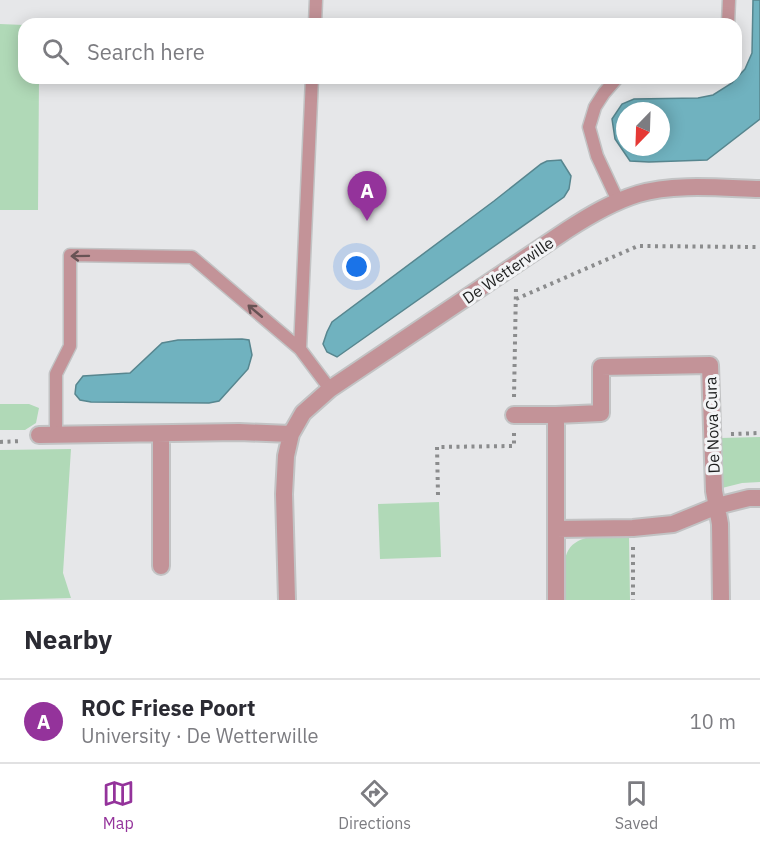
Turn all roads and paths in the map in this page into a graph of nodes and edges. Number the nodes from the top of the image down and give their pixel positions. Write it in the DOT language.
graph roads {
  1 [pos="316,0"];
  2 [pos="729,0"];
  3 [pos="315,18"];
  4 [pos="728,18"];
  5 [pos="312,84"];
  6 [pos="612,84"];
  7 [pos="760,189"];
  8 [pos="618,201"];
  9 [pos="760,247"];
  10 [pos="516,264"];
  11 [pos="516,298"];
  12 [pos="300,349"];
  13 [pos="330,389"];
  14 [pos="514,415"];
  15 [pos="556,416"];
  16 [pos="760,433"];
  17 [pos="48,434"];
  18 [pos="161,434"];
  19 [pos="291,434"];
  20 [pos="712,435"];
  21 [pos="438,495"];
  22 [pos="760,498"];
  23 [pos="717,506"];
  24 [pos="633,528"];
  25 [pos="556,529"];
  26 [pos="161,566"];
  27 [pos="287,600"];
  28 [pos="556,600"];
  29 [pos="633,600"];
  30 [pos="720,600"];
  1 -- 3 [label="lane"];
  2 -- 4 [label="lane"];
  5 -- 12 [label="lane"];
  6 -- 8 [label="lane"];
  7 -- 8 [label="street, De Wetterwille"];
  8 -- 10 [label="street, De Wetterwille"];
  9 -- 11 [label="path"];
  10 -- 11 [label="path"];
  10 -- 13 [label="street, De Wetterwille"];
  11 -- 14 [label="path"];
  12 -- 13 [label="lane"];
  12 -- 17 [label="lane, one-way"];
  13 -- 19 [label="street, De Wetterwille"];
  14 -- 15 [label="street, De Nova Cura"];
  14 -- 21 [label="path"];
  15 -- 20 [label="street, De Nova Cura"];
  15 -- 25 [label="street"];
  16 -- 20 [label="path"];
  17 -- 18 [label="street"];
  18 -- 19 [label="street"];
  18 -- 26 [label="street"];
  19 -- 27 [label="street, De Wetterwille"];
  20 -- 23 [label="street, De Nova Cura"];
  22 -- 23 [label="street"];
  23 -- 24 [label="street"];
  23 -- 30 [label="street, De Nova Cura"];
  24 -- 25 [label="street"];
  24 -- 29 [label="path"];
  25 -- 28 [label="street"];
}
